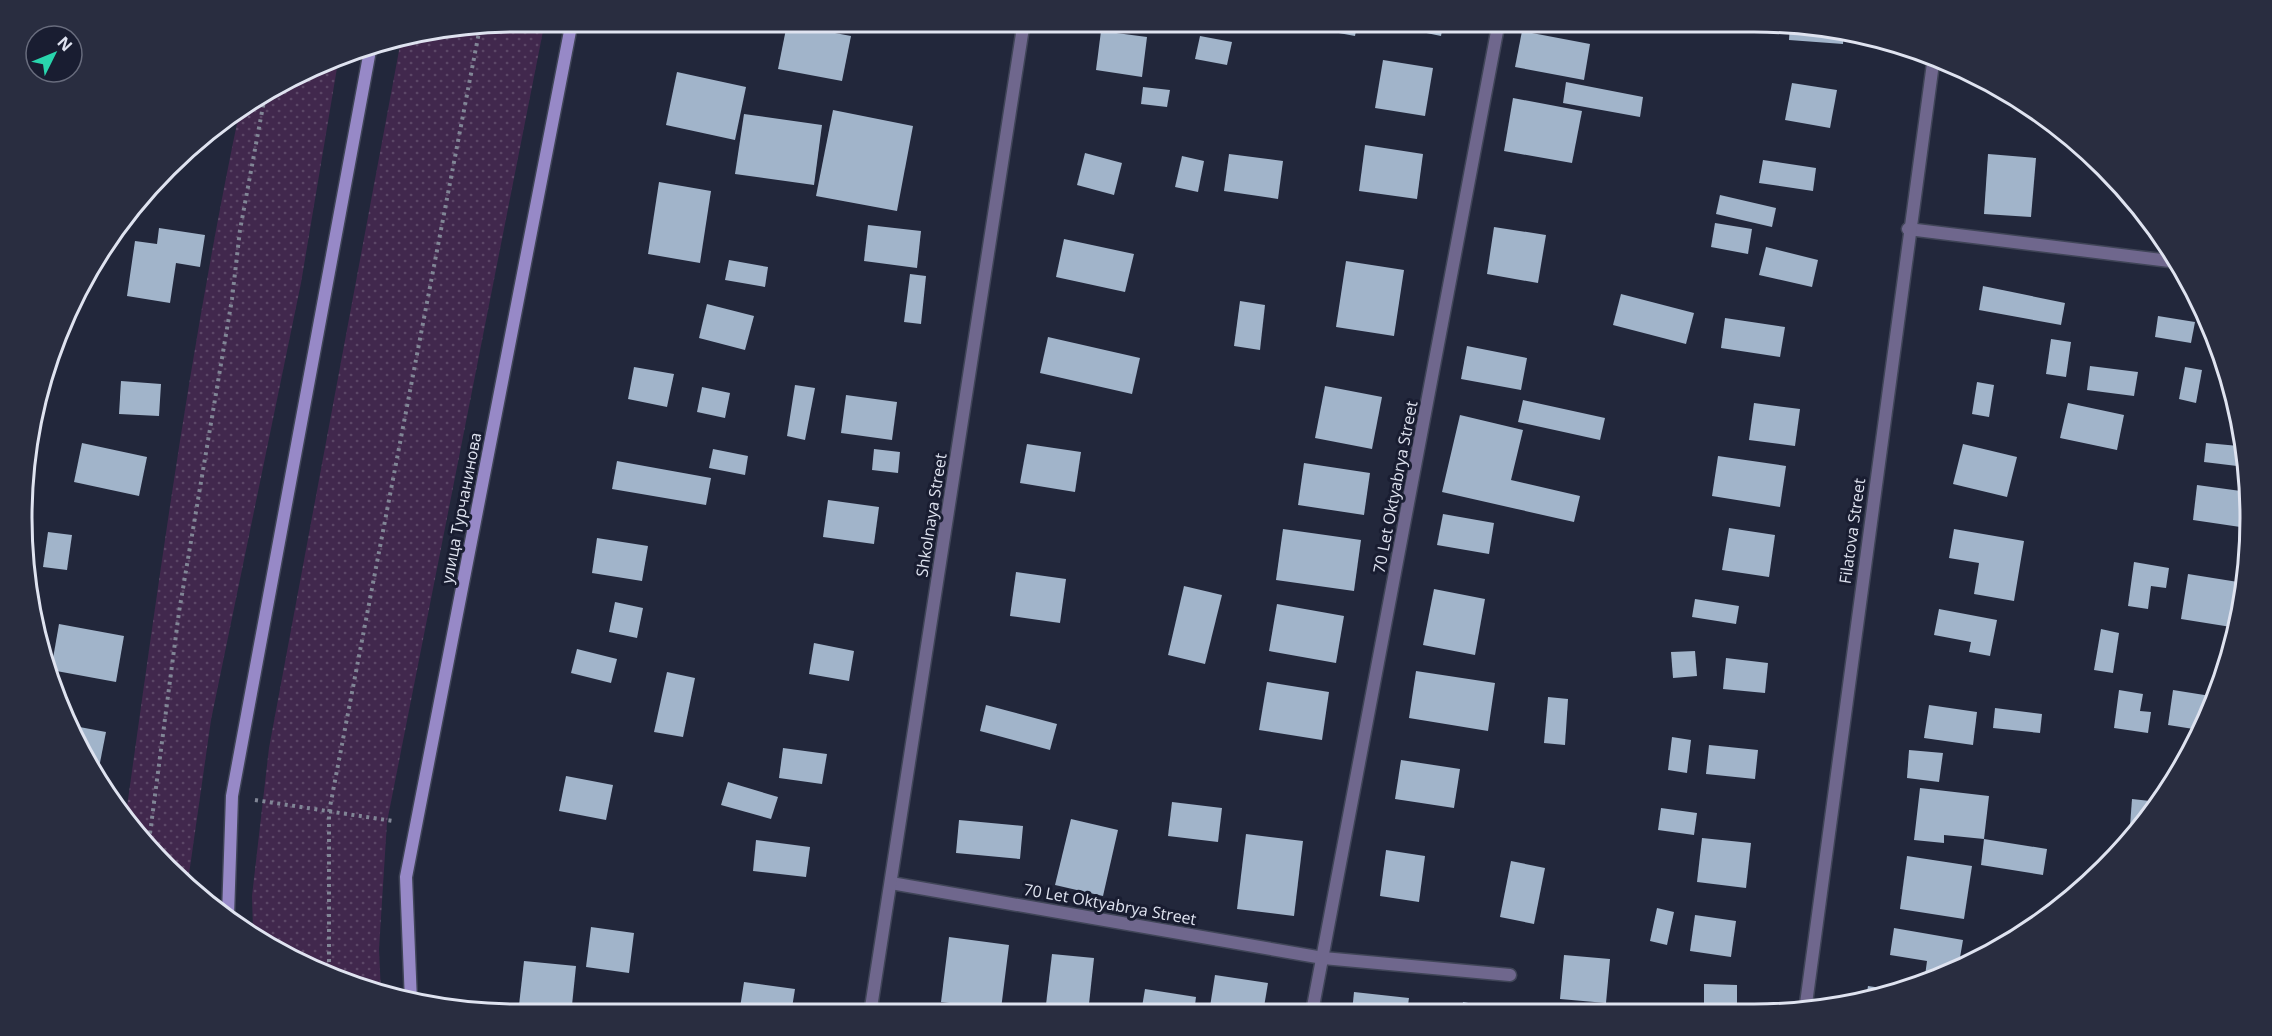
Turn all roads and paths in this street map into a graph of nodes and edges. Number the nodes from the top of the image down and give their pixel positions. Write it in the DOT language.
graph roads {
  1 [pos="570,32"];
  2 [pos="1022,32"];
  3 [pos="1497,32"];
  4 [pos="479,34"];
  5 [pos="369,55"];
  6 [pos="1932,66"];
  7 [pos="263,104"];
  8 [pos="1908,229"];
  9 [pos="2166,260"];
  10 [pos="232,796"];
  11 [pos="329,812"];
  12 [pos="416,824"];
  13 [pos="150,836"];
  14 [pos="891,882"];
  15 [pos="228,909"];
  16 [pos="1323,958"];
  17 [pos="329,966"];
  18 [pos="1510,975"];
  19 [pos="411,992"];
  20 [pos="1806,1001"];
  21 [pos="872,1004"];
  22 [pos="1314,1004"];
  1 -- 12 [label="street, улица Турчанинова"];
  2 -- 14 [label="street, Shkolnaya Street"];
  3 -- 16 [label="street, 70 Let Oktyabrya Street"];
  4 -- 11 [label="path"];
  5 -- 10 [label="street"];
  6 -- 8 [label="street, Filatova Street"];
  7 -- 13 [label="path"];
  8 -- 9 [label="street"];
  8 -- 20 [label="street, Filatova Street"];
  10 -- 11 [label="path"];
  10 -- 15 [label="street"];
  11 -- 12 [label="path"];
  11 -- 17 [label="path"];
  12 -- 19 [label="street, улица Турчанинова"];
  14 -- 16 [label="street, 70 Let Oktyabrya Street"];
  14 -- 21 [label="street, Shkolnaya Street"];
  16 -- 18 [label="street, 70 Let Oktyabrya Street"];
  16 -- 22 [label="street, 70 Let Oktyabrya Street"];
}
